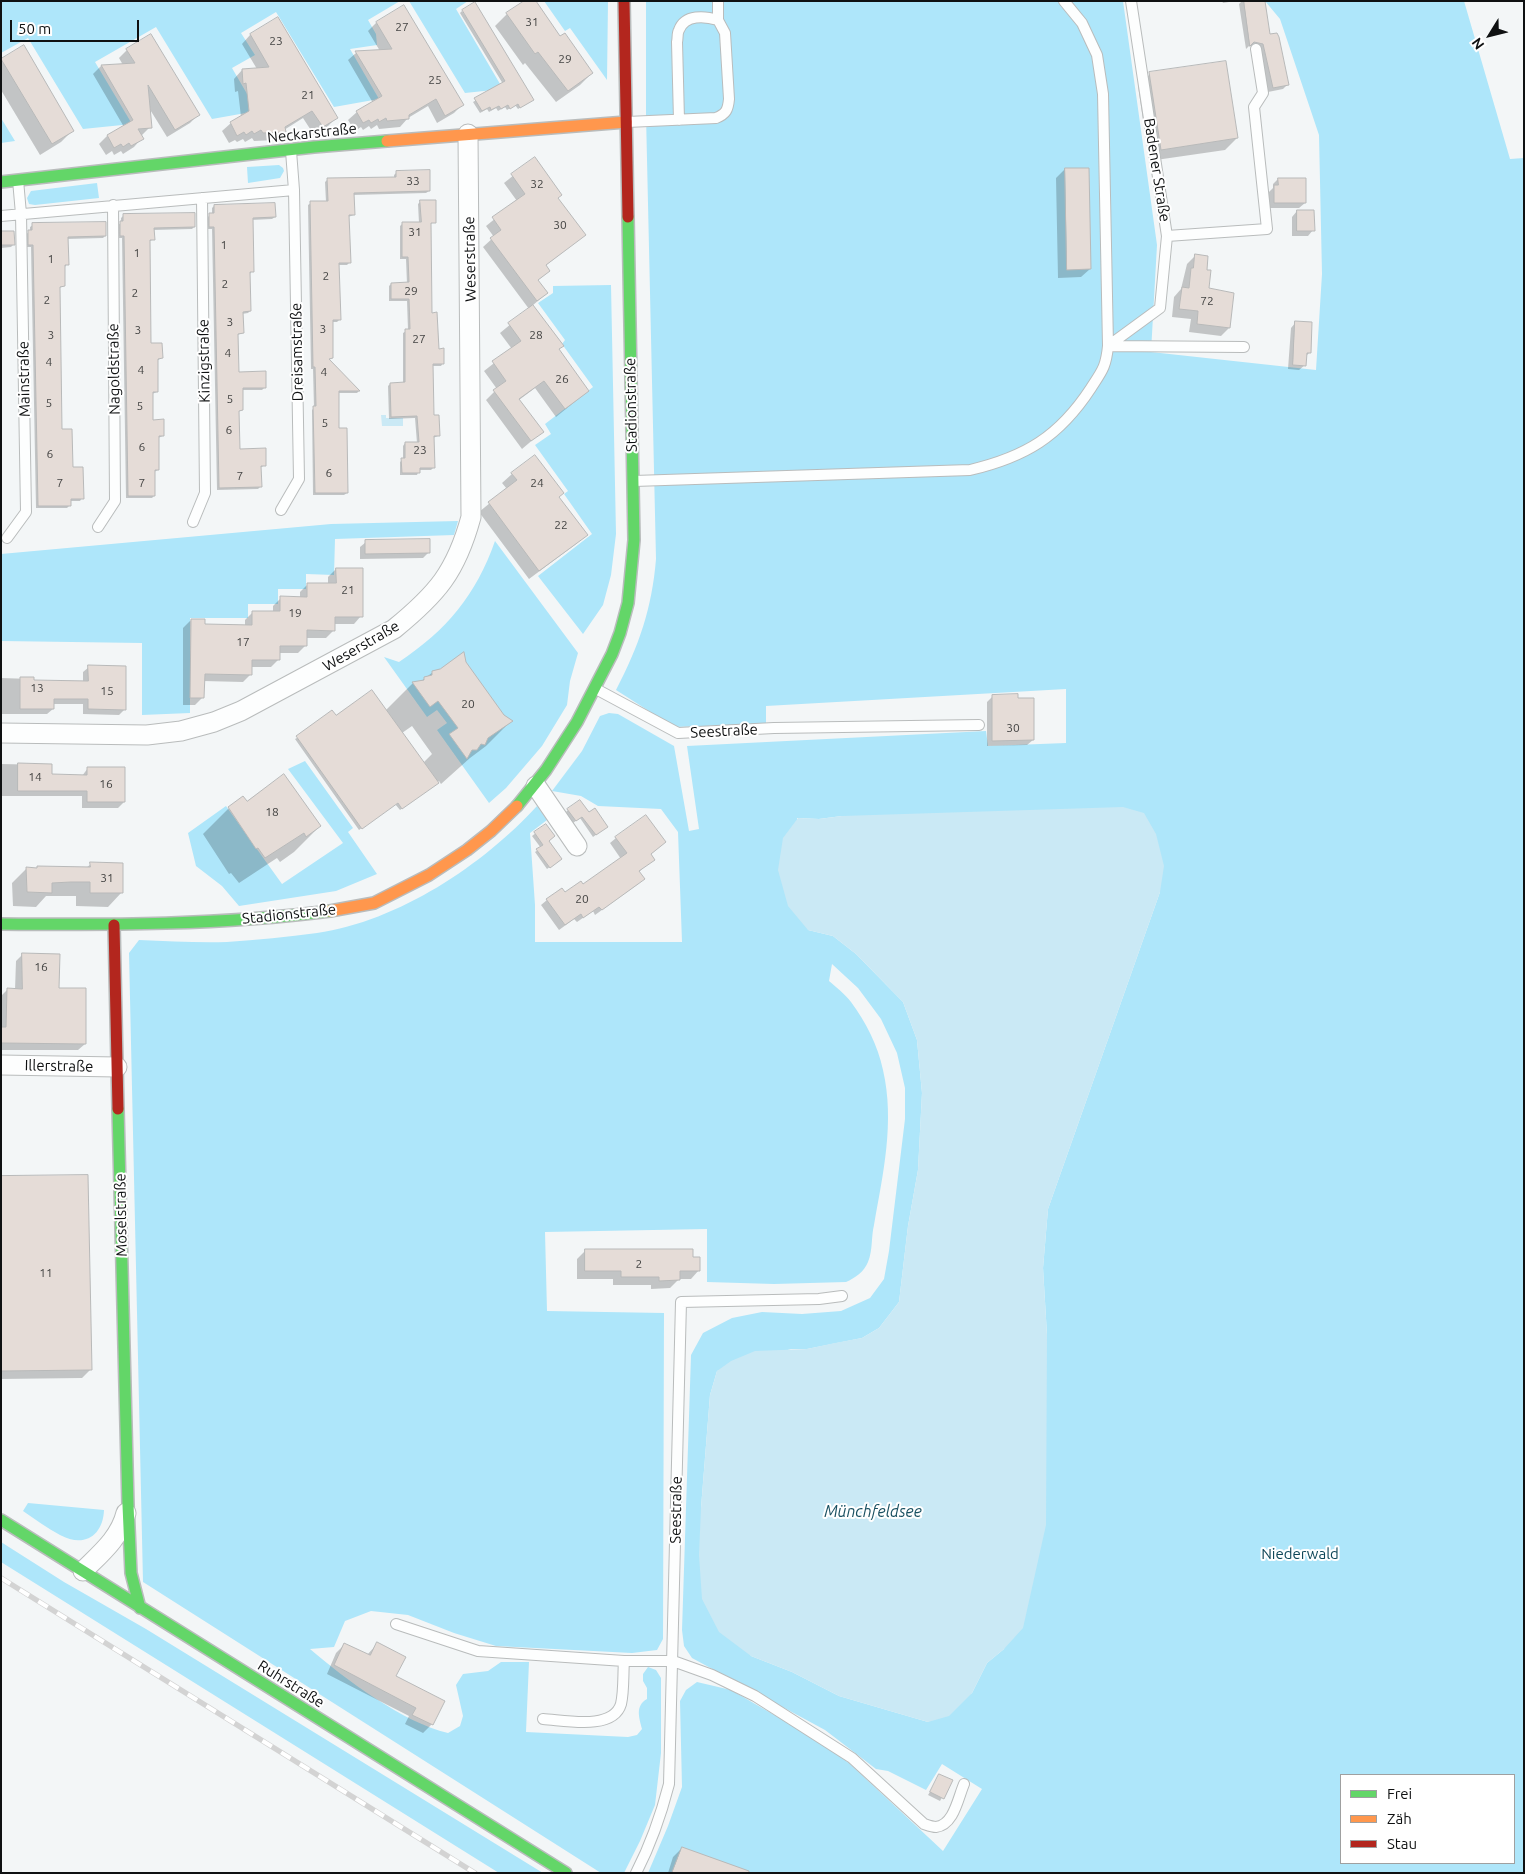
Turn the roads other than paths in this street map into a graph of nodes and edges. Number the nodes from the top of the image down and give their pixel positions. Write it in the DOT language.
graph roads {
  1 [pos="624,1"];
  2 [pos="718,1"];
  3 [pos="1064,1"];
  4 [pos="1132,1"];
  5 [pos="718,20"];
  6 [pos="1256,49"];
  7 [pos="679,120"];
  8 [pos="626,122"];
  9 [pos="468,134"];
  10 [pos="291,150"];
  11 [pos="18,180"];
  12 [pos="1,182"];
  13 [pos="294,190"];
  14 [pos="202,198"];
  15 [pos="112,205"];
  16 [pos="21,214"];
  17 [pos="1,216"];
  18 [pos="1167,236"];
  19 [pos="1108,346"];
  20 [pos="1244,347"];
  21 [pos="633,481"];
  22 [pos="281,510"];
  23 [pos="193,522"];
  24 [pos="98,527"];
  25 [pos="7,538"];
  26 [pos="595,689"];
  27 [pos="979,725"];
  28 [pos="1,733"];
  29 [pos="536,786"];
  30 [pos="577,846"];
  31 [pos="1,924"];
  32 [pos="114,925"];
  33 [pos="1,1066"];
  34 [pos="118,1067"];
  35 [pos="842,1296"];
  36 [pos="128,1505"];
  37 [pos="1,1520"];
  38 [pos="83,1571"];
  39 [pos="140,1608"];
  40 [pos="396,1624"];
  41 [pos="624,1661"];
  42 [pos="673,1661"];
  43 [pos="543,1719"];
  44 [pos="964,1784"];
  45 [pos="566,1873"];
  46 [pos="636,1873"];
  1 -- 8 [label="street, Stadionstraße"];
  2 -- 5 [label="lane"];
  3 -- 19 [label="lane"];
  4 -- 18 [label="lane, Badener Straße"];
  5 -- 7 [label="lane"];
  5 -- 7 [label="lane"];
  6 -- 18 [label="lane, Badener Straße"];
  7 -- 8 [label="lane"];
  8 -- 9 [label="street, Neckarstraße"];
  8 -- 21 [label="street, Stadionstraße"];
  9 -- 10 [label="street, Neckarstraße"];
  9 -- 28 [label="street, Weserstraße"];
  10 -- 11 [label="street, Neckarstraße"];
  10 -- 13 [label="lane, Dreisamstraße"];
  11 -- 12 [label="street, Neckarstraße"];
  11 -- 16 [label="lane, Mainstraße"];
  13 -- 14 [label="lane"];
  13 -- 22 [label="lane, Dreisamstraße"];
  14 -- 15 [label="lane"];
  14 -- 23 [label="lane, Kinzigstraße"];
  15 -- 16 [label="lane"];
  15 -- 24 [label="lane, Nagoldstraße"];
  16 -- 17 [label="lane"];
  16 -- 25 [label="lane, Mainstraße"];
  18 -- 19 [label="lane"];
  19 -- 20 [label="lane"];
  19 -- 21 [label="lane"];
  21 -- 26 [label="street, Stadionstraße"];
  26 -- 27 [label="lane, Seestraße"];
  26 -- 29 [label="street, Stadionstraße"];
  29 -- 30 [label="street"];
  29 -- 32 [label="street, Stadionstraße"];
  31 -- 32 [label="street, Stadionstraße"];
  32 -- 34 [label="street, Moselstraße"];
  33 -- 34 [label="street, Illerstraße"];
  34 -- 36 [label="street, Moselstraße"];
  35 -- 42 [label="lane, Seestraße"];
  36 -- 38 [label="street, Moselstraße"];
  36 -- 39 [label="street, Moselstraße"];
  37 -- 38 [label="street, Ruhrstraße"];
  38 -- 39 [label="street, Ruhrstraße"];
  39 -- 45 [label="street, Ruhrstraße"];
  40 -- 41 [label="lane"];
  41 -- 42 [label="lane"];
  41 -- 43 [label="lane"];
  42 -- 44 [label="lane"];
  42 -- 46 [label="lane, Seestraße"];
}
